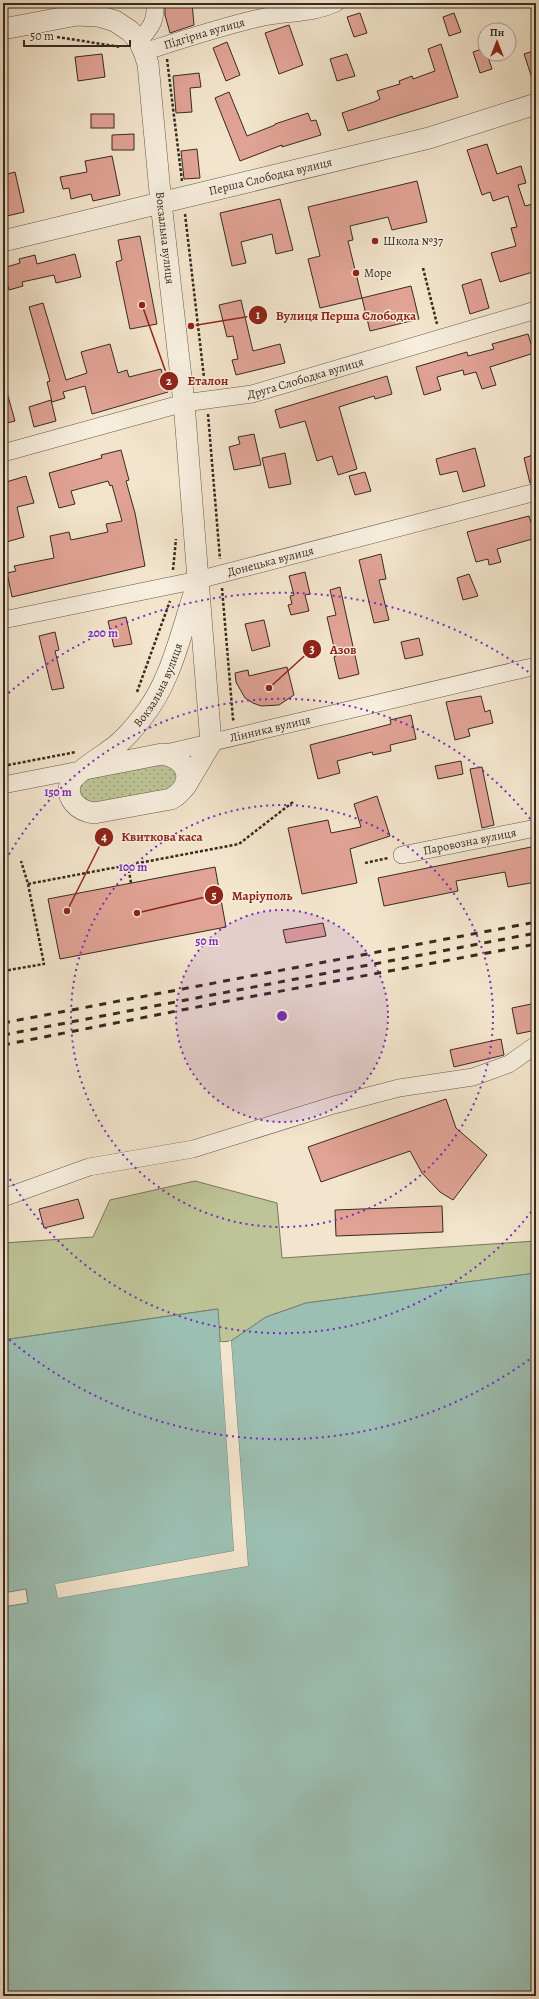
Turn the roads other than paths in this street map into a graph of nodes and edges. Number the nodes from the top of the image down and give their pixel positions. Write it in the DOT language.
graph roads {
  1 [pos="155,3"];
  2 [pos="336,3"];
  3 [pos="3,29"];
  4 [pos="137,47"];
  5 [pos="536,104"];
  6 [pos="161,203"];
  7 [pos="3,241"];
  8 [pos="536,310"];
  9 [pos="184,403"];
  10 [pos="3,453"];
  11 [pos="536,492"];
  12 [pos="198,580"];
  13 [pos="3,620"];
  14 [pos="536,666"];
  15 [pos="211,743"];
  16 [pos="162,754"];
  17 [pos="74,772"];
  18 [pos="3,785"];
  19 [pos="185,786"];
  20 [pos="536,828"];
  21 [pos="402,855"];
  22 [pos="536,1045"];
  23 [pos="3,1198"];
  1 -- 4 [label="street"];
  2 -- 4 [label="street, Підгірна вулиця"];
  3 -- 4 [label="street"];
  4 -- 6 [label="street, Вокзальна вулиця"];
  5 -- 6 [label="street, Перша Слободка вулиця"];
  6 -- 7 [label="street, Перша Слободка вулиця"];
  6 -- 9 [label="street, Вокзальна вулиця"];
  8 -- 9 [label="street, Друга Слободка вулиця"];
  9 -- 10 [label="street, Друга Слободка вулиця"];
  9 -- 12 [label="street, Вокзальна вулиця"];
  11 -- 12 [label="street, Донецька вулиця"];
  12 -- 13 [label="street, Донецька вулиця"];
  12 -- 15 [label="street, Вокзальна вулиця"];
  12 -- 17 [label="street, Вокзальна вулиця"];
  14 -- 15 [label="street, Лінника вулиця"];
  15 -- 16 [label="street, Лінника вулиця"];
  15 -- 19 [label="street"];
  16 -- 17 [label="street, Лінника вулиця"];
  16 -- 19 [label="street"];
  17 -- 18 [label="street, Лінника вулиця"];
  17 -- 19 [label="street"];
  20 -- 21 [label="street, Паровозна вулиця"];
  22 -- 23 [label="street"];
}
